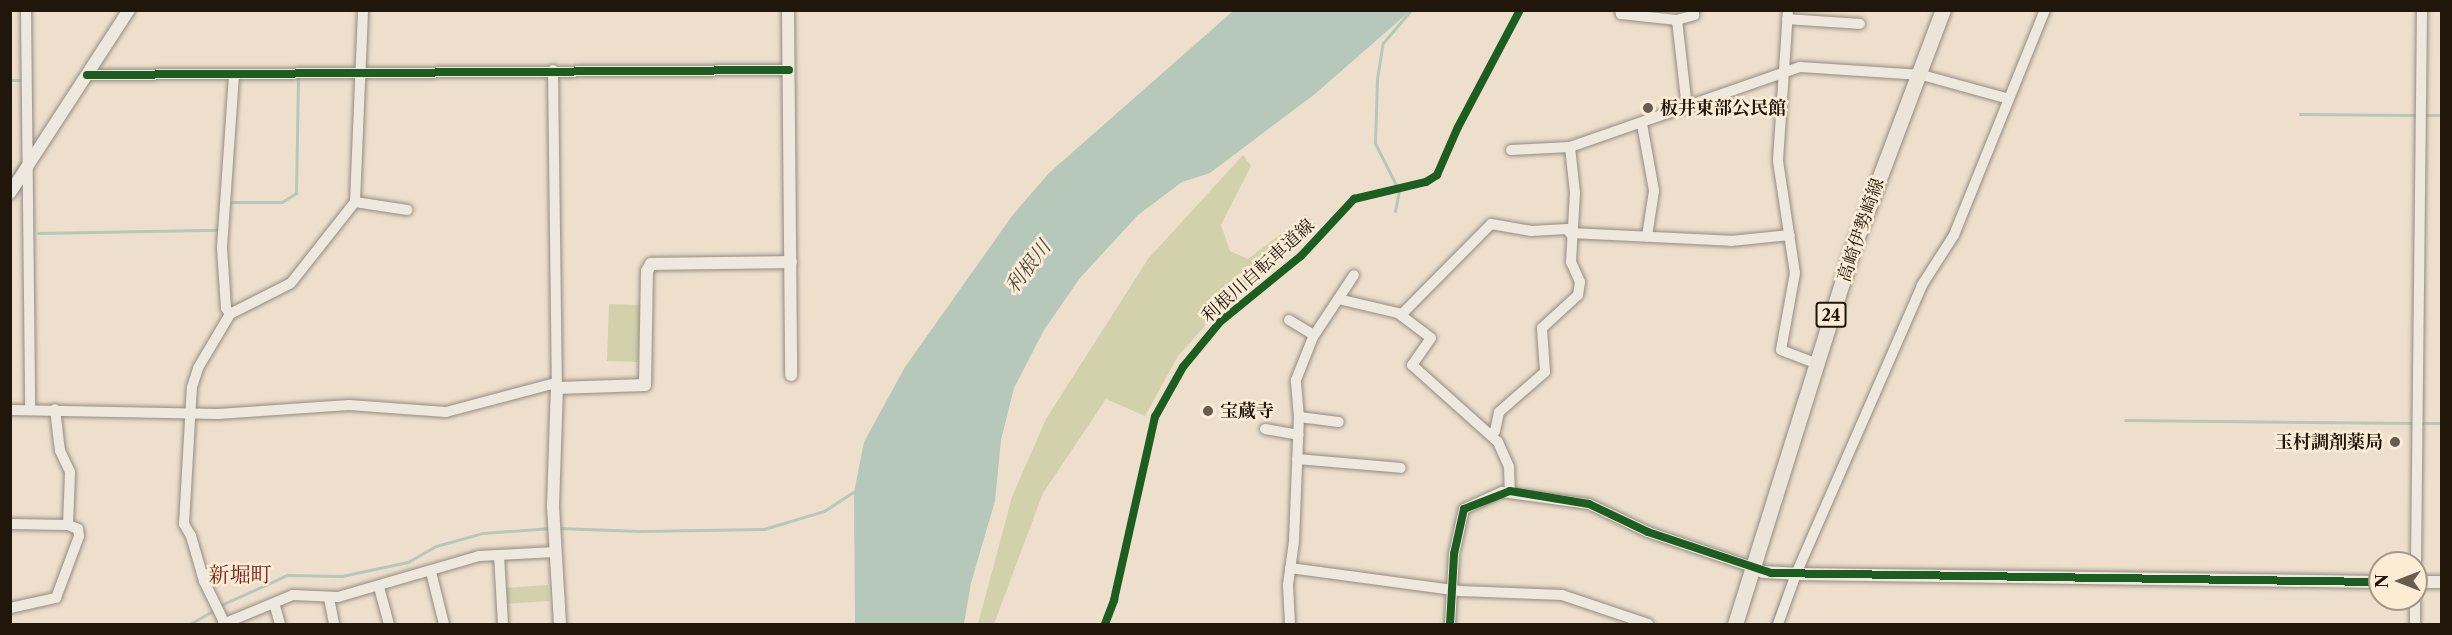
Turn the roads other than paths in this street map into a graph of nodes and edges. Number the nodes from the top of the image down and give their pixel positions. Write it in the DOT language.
graph roads {
  1 [pos="26,10"];
  2 [pos="129,10"];
  3 [pos="363,10"];
  4 [pos="788,10"];
  5 [pos="1620,10"];
  6 [pos="1694,10"];
  7 [pos="1943,10"];
  8 [pos="2045,10"];
  9 [pos="2422,10"];
  10 [pos="1788,15"];
  11 [pos="1677,20"];
  12 [pos="1860,24"];
  13 [pos="553,70"];
  14 [pos="789,70"];
  15 [pos="1783,72"];
  16 [pos="364,73"];
  17 [pos="87,75"];
  18 [pos="234,75"];
  19 [pos="1918,75"];
  20 [pos="2009,99"];
  21 [pos="1687,108"];
  22 [pos="1642,124"];
  23 [pos="1570,147"];
  24 [pos="1511,150"];
  25 [pos="28,166"];
  26 [pos="10,193"];
  27 [pos="356,202"];
  28 [pos="407,210"];
  29 [pos="1570,233"];
  30 [pos="1790,235"];
  31 [pos="1647,236"];
  32 [pos="791,262"];
  33 [pos="1354,275"];
  34 [pos="1338,299"];
  35 [pos="230,314"];
  36 [pos="1401,315"];
  37 [pos="1289,320"];
  38 [pos="1314,335"];
  39 [pos="1815,363"];
  40 [pos="791,375"];
  41 [pos="556,386"];
  42 [pos="55,408"];
  43 [pos="30,409"];
  44 [pos="10,410"];
  45 [pos="191,413"];
  46 [pos="1299,417"];
  47 [pos="1339,422"];
  48 [pos="1265,429"];
  49 [pos="1490,434"];
  50 [pos="1298,435"];
  51 [pos="1297,459"];
  52 [pos="1401,468"];
  53 [pos="1510,491"];
  54 [pos="10,524"];
  55 [pos="68,525"];
  56 [pos="555,546"];
  57 [pos="2416,551"];
  58 [pos="499,555"];
  59 [pos="1752,567"];
  60 [pos="1290,568"];
  61 [pos="431,572"];
  62 [pos="1796,574"];
  63 [pos="2368,582"];
  64 [pos="379,587"];
  65 [pos="1452,590"];
  66 [pos="329,598"];
  67 [pos="274,603"];
  68 [pos="10,608"];
  69 [pos="223,622"];
  70 [pos="280,624"];
  71 [pos="334,624"];
  72 [pos="389,624"];
  73 [pos="444,624"];
  74 [pos="503,624"];
  75 [pos="560,624"];
  76 [pos="1290,624"];
  77 [pos="1450,624"];
  78 [pos="1648,624"];
  79 [pos="1735,624"];
  80 [pos="1778,624"];
  1 -- 25 [label="street"];
  2 -- 17 [label="street"];
  3 -- 16 [label="street"];
  4 -- 14 [label="street"];
  5 -- 11 [label="street"];
  6 -- 11 [label="street"];
  7 -- 19 [label="main road, 高崎伊勢崎線 / 24"];
  8 -- 20 [label="street"];
  9 -- 57 [label="street"];
  10 -- 12 [label="street"];
  10 -- 15 [label="street"];
  11 -- 21 [label="street"];
  13 -- 14 [label="street"];
  13 -- 16 [label="street"];
  13 -- 41 [label="street"];
  14 -- 32 [label="street"];
  15 -- 19 [label="street"];
  15 -- 21 [label="street"];
  15 -- 30 [label="street"];
  16 -- 18 [label="street"];
  16 -- 27 [label="street"];
  17 -- 18 [label="street"];
  17 -- 25 [label="street"];
  18 -- 35 [label="street"];
  19 -- 20 [label="street"];
  19 -- 39 [label="main road, 高崎伊勢崎線 / 24"];
  20 -- 62 [label="street"];
  21 -- 22 [label="street"];
  22 -- 23 [label="street"];
  22 -- 31 [label="street"];
  23 -- 24 [label="street"];
  23 -- 29 [label="street"];
  25 -- 26 [label="street"];
  25 -- 43 [label="street"];
  27 -- 28 [label="street"];
  27 -- 35 [label="street"];
  29 -- 31 [label="street"];
  29 -- 36 [label="street"];
  29 -- 49 [label="street"];
  30 -- 31 [label="street"];
  30 -- 39 [label="street"];
  32 -- 40 [label="street"];
  32 -- 41 [label="street"];
  33 -- 34 [label="street"];
  34 -- 36 [label="street"];
  34 -- 38 [label="street"];
  35 -- 45 [label="street"];
  36 -- 49 [label="street"];
  37 -- 38 [label="street"];
  38 -- 46 [label="street"];
  39 -- 59 [label="main road, 高崎伊勢崎線 / 24"];
  41 -- 45 [label="street"];
  41 -- 56 [label="street"];
  42 -- 43 [label="street"];
  42 -- 45 [label="street"];
  42 -- 55 [label="street"];
  43 -- 44 [label="street"];
  45 -- 69 [label="street"];
  46 -- 47 [label="street"];
  46 -- 50 [label="street"];
  48 -- 50 [label="street"];
  49 -- 53 [label="street"];
  50 -- 51 [label="street"];
  51 -- 52 [label="street"];
  51 -- 60 [label="street"];
  53 -- 59 [label="street"];
  53 -- 65 [label="street"];
  54 -- 55 [label="street"];
  55 -- 68 [label="street"];
  56 -- 58 [label="street"];
  56 -- 75 [label="street"];
  58 -- 61 [label="street"];
  58 -- 74 [label="street"];
  59 -- 62 [label="street"];
  59 -- 79 [label="main road, 高崎伊勢崎線 / 24"];
  60 -- 65 [label="street"];
  60 -- 76 [label="street"];
  61 -- 64 [label="street"];
  61 -- 73 [label="street"];
  62 -- 63 [label="street"];
  62 -- 80 [label="street"];
  64 -- 66 [label="street"];
  64 -- 72 [label="street"];
  65 -- 77 [label="street"];
  65 -- 78 [label="street"];
  66 -- 67 [label="street"];
  66 -- 71 [label="street"];
  67 -- 69 [label="street"];
  67 -- 70 [label="street"];
}
